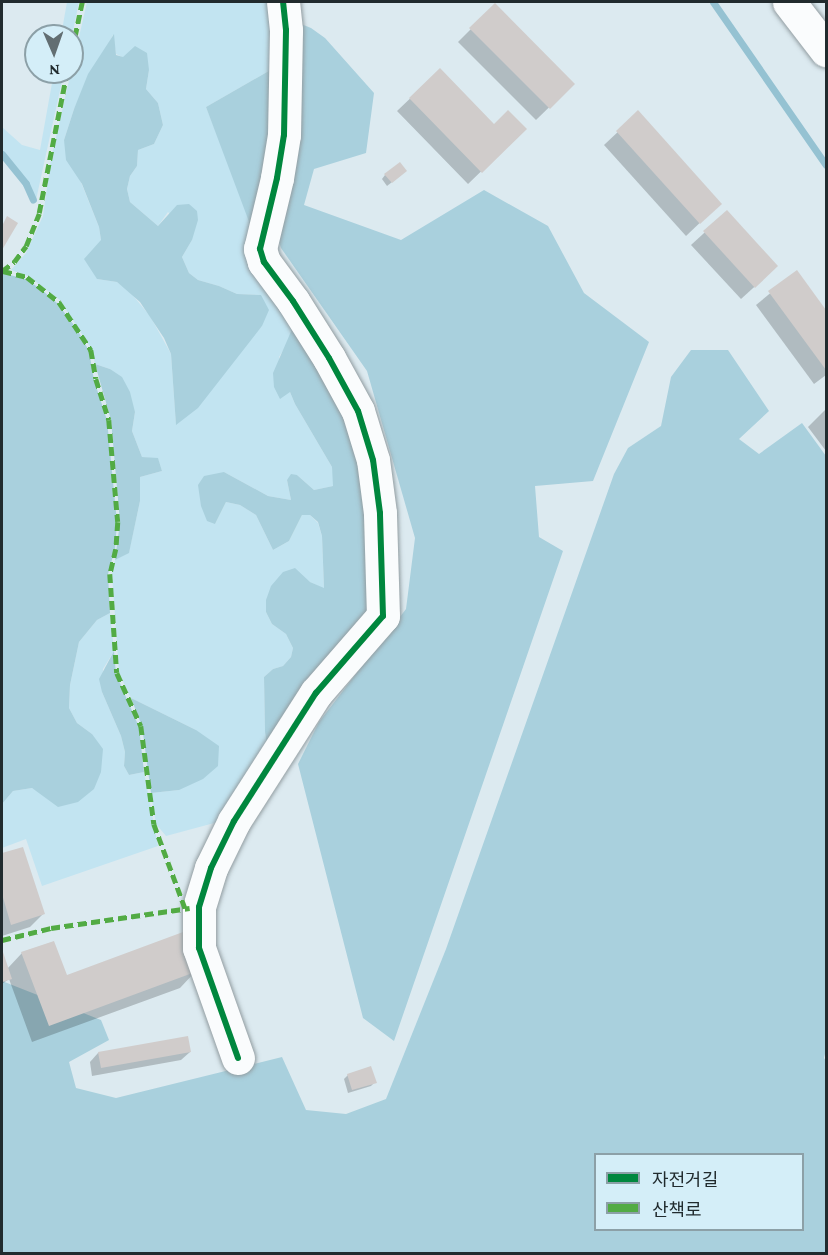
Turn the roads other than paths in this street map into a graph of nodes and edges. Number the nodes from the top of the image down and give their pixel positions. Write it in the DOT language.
graph roads {
  1 [pos="283,2"];
  2 [pos="789,2"];
  3 [pos="826,50"];
  4 [pos="238,1059"];
  1 -- 4 [label="street"];
  2 -- 3 [label="street"];
}
